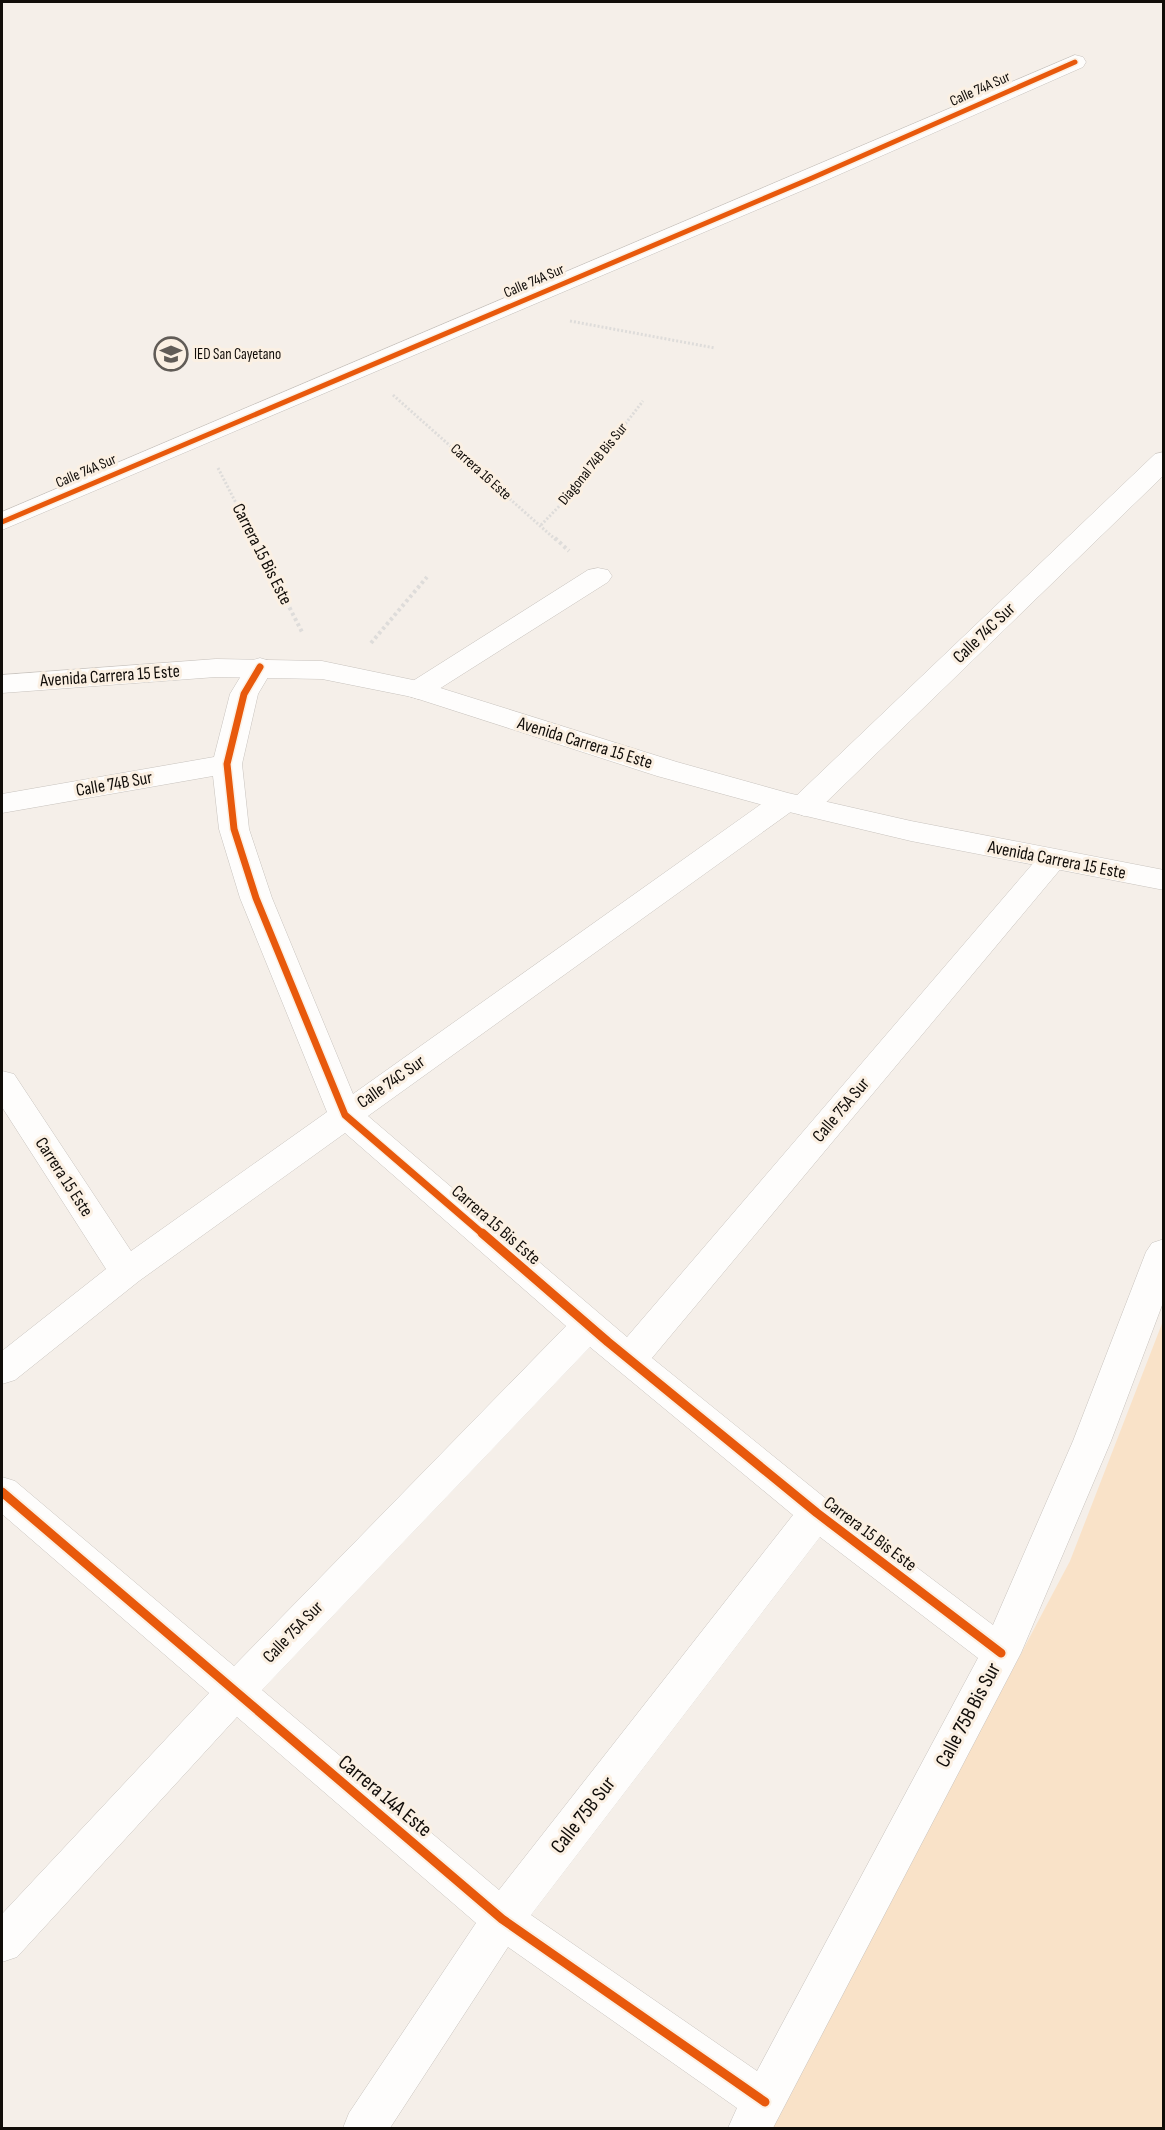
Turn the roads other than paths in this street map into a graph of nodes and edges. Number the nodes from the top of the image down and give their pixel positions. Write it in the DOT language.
graph roads {
  1 [pos="1075,62"];
  2 [pos="1164,460"];
  3 [pos="2,522"];
  4 [pos="598,576"];
  5 [pos="260,667"];
  6 [pos="2,684"];
  7 [pos="418,690"];
  8 [pos="227,764"];
  9 [pos="2,803"];
  10 [pos="794,804"];
  11 [pos="1053,860"];
  12 [pos="1164,880"];
  13 [pos="2,1082"];
  14 [pos="345,1115"];
  15 [pos="1164,1252"];
  16 [pos="127,1272"];
  17 [pos="589,1325"];
  18 [pos="630,1359"];
  19 [pos="2,1370"];
  20 [pos="2,1492"];
  21 [pos="817,1513"];
  22 [pos="1001,1653"];
  23 [pos="235,1692"];
  24 [pos="502,1919"];
  25 [pos="2,1943"];
  26 [pos="758,2115"];
  27 [pos="365,2128"];
  1 -- 3 [label="street, Calle 74A Sur"];
  2 -- 10 [label="street, Calle 74C Sur"];
  4 -- 7 [label="street"];
  5 -- 6 [label="street, Avenida Carrera 15 Este"];
  5 -- 7 [label="street, Avenida Carrera 15 Este"];
  5 -- 8 [label="street, Carrera 15 Bis Este"];
  7 -- 10 [label="street, Avenida Carrera 15 Este"];
  8 -- 9 [label="street, Calle 74B Sur"];
  8 -- 14 [label="street, Carrera 15 Bis Este"];
  10 -- 11 [label="street, Avenida Carrera 15 Este"];
  10 -- 14 [label="street, Calle 74C Sur"];
  11 -- 12 [label="street, Avenida Carrera 15 Este"];
  11 -- 18 [label="street, Calle 75A Sur"];
  13 -- 16 [label="street, Carrera 15 Este"];
  14 -- 16 [label="street, Calle 74C Sur"];
  14 -- 17 [label="street, Carrera 15 Bis Este"];
  15 -- 22 [label="street, Calle 75B Bis Sur"];
  16 -- 19 [label="street, Calle 74C Sur"];
  17 -- 18 [label="street, Carrera 15 Bis Este"];
  17 -- 23 [label="street, Calle 75A Sur"];
  18 -- 21 [label="street, Carrera 15 Bis Este"];
  20 -- 23 [label="street, Carrera 14A Este"];
  21 -- 22 [label="street, Carrera 15 Bis Este"];
  21 -- 24 [label="street, Calle 75B Sur"];
  22 -- 26 [label="street, Calle 75B Bis Sur"];
  23 -- 24 [label="street, Carrera 14A Este"];
  23 -- 25 [label="street, Calle 75A Sur"];
  24 -- 26 [label="street, Carrera 14A Este"];
  24 -- 27 [label="street, Calle 75B Sur"];
}
